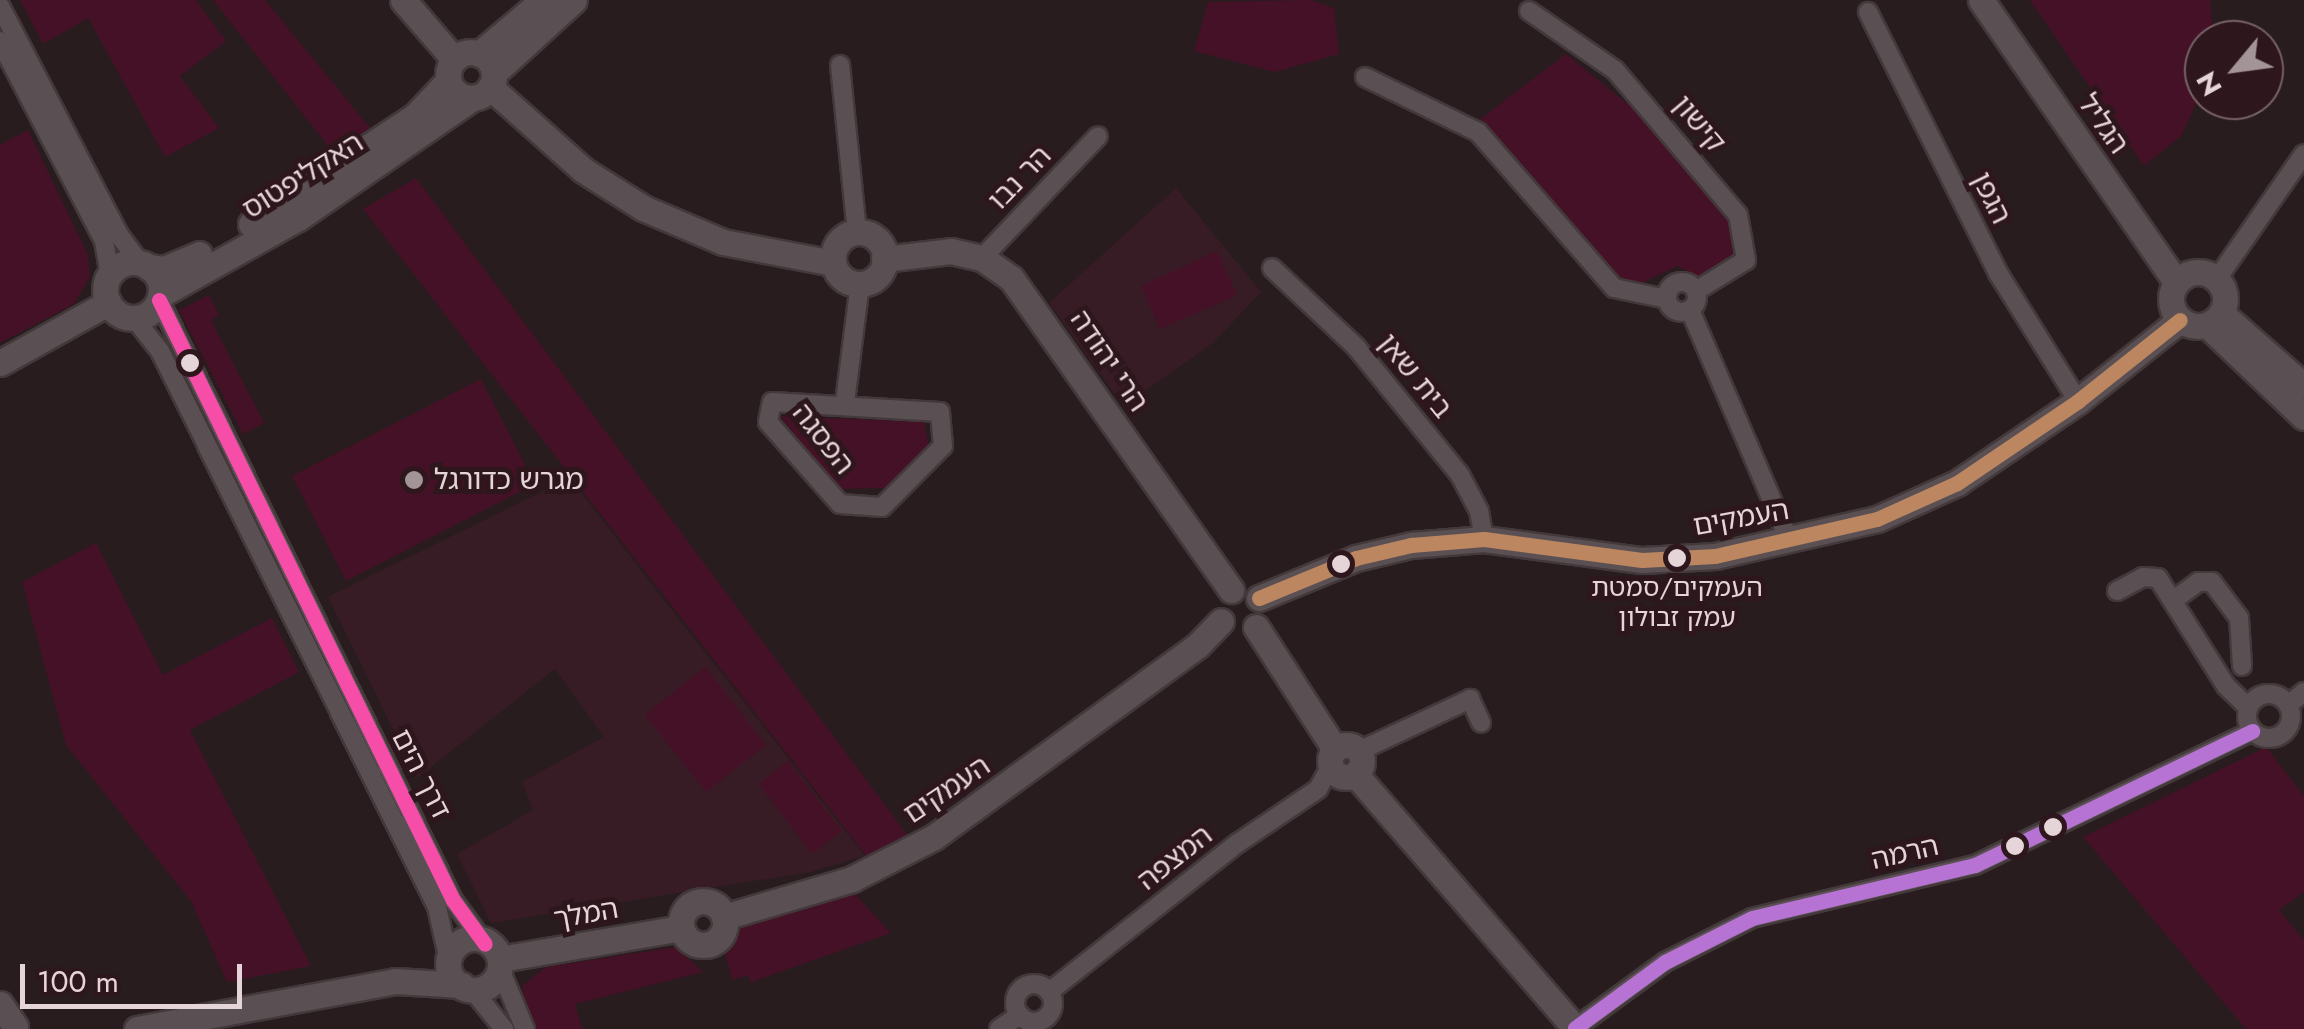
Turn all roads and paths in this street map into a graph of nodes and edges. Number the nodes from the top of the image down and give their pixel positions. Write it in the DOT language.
graph roads {
  1 [pos="404,0"];
  2 [pos="543,0"];
  3 [pos="574,0"];
  4 [pos="1981,0"];
  5 [pos="1998,0"];
  6 [pos="0,6"];
  7 [pos="1529,11"];
  8 [pos="1868,12"];
  9 [pos="0,41"];
  10 [pos="840,65"];
  11 [pos="473,75"];
  12 [pos="1364,77"];
  13 [pos="1098,136"];
  14 [pos="2304,154"];
  15 [pos="857,232"];
  16 [pos="982,258"];
  17 [pos="884,259"];
  18 [pos="833,263"];
  19 [pos="144,265"];
  20 [pos="1272,268"];
  21 [pos="110,274"];
  22 [pos="2182,278"];
  23 [pos="2217,280"];
  24 [pos="860,284"];
  25 [pos="1696,291"];
  26 [pos="159,298"];
  27 [pos="1666,300"];
  28 [pos="108,303"];
  29 [pos="1690,310"];
  30 [pos="134,318"];
  31 [pos="2180,320"];
  32 [pos="2215,320"];
  33 [pos="0,362"];
  34 [pos="2304,386"];
  35 [pos="845,402"];
  36 [pos="2078,402"];
  37 [pos="2304,417"];
  38 [pos="1484,540"];
  39 [pos="1790,542"];
  40 [pos="1231,590"];
  41 [pos="2118,591"];
  42 [pos="1259,598"];
  43 [pos="2175,598"];
  44 [pos="1220,621"];
  45 [pos="1256,626"];
  46 [pos="2242,666"];
  47 [pos="2304,692"];
  48 [pos="2288,705"];
  49 [pos="2248,707"];
  50 [pos="1482,723"];
  51 [pos="2252,731"];
  52 [pos="1345,760"];
  53 [pos="681,928"];
  54 [pos="446,954"];
  55 [pos="496,959"];
  56 [pos="395,981"];
  57 [pos="467,986"];
  58 [pos="1050,992"];
  59 [pos="1050,1012"];
  60 [pos="1020,1015"];
  61 [pos="138,1029"];
  62 [pos="504,1029"];
  63 [pos="524,1029"];
  64 [pos="999,1029"];
  65 [pos="1065,1029"];
  66 [pos="1576,1029"];
  1 -- 11 [label="street"];
  2 -- 11 [label="street"];
  3 -- 11 [label="street"];
  4 -- 22 [label="street, הגליל"];
  5 -- 22 [label="street, הגליל"];
  6 -- 19 [label="street"];
  7 -- 25 [label="street, קישון"];
  8 -- 36 [label="street, הגפן"];
  9 -- 21 [label="street"];
  10 -- 15 [label="street"];
  11 -- 18 [label="street"];
  11 -- 19 [label="street, האקליפטוס"];
  11 -- 26 [label="street, האקליפטוס"];
  12 -- 27 [label="street"];
  13 -- 16 [label="street, הר נבו"];
  14 -- 23 [label="street"];
  15 -- 17 [label="street"];
  15 -- 18 [label="street"];
  16 -- 17 [label="street"];
  16 -- 40 [label="street, הרי יהודה"];
  17 -- 24 [label="street"];
  18 -- 24 [label="street"];
  19 -- 21 [label="street"];
  19 -- 26 [label="street"];
  20 -- 38 [label="street, בית שאן"];
  21 -- 28 [label="street"];
  22 -- 23 [label="street"];
  22 -- 31 [label="street"];
  23 -- 32 [label="street"];
  24 -- 35 [label="street, הפסגה"];
  25 -- 27 [label="street"];
  25 -- 29 [label="street"];
  26 -- 30 [label="street"];
  26 -- 55 [label="street, דרך הים"];
  27 -- 29 [label="street"];
  28 -- 30 [label="street"];
  28 -- 33 [label="street"];
  29 -- 39 [label="street"];
  30 -- 54 [label="street, דרך הים"];
  31 -- 32 [label="street"];
  31 -- 36 [label="street, העמקים"];
  32 -- 34 [label="street"];
  32 -- 37 [label="street"];
  35 -- 35 [label="street, הפסגה"];
  36 -- 39 [label="street, העמקים"];
  38 -- 39 [label="street, העמקים"];
  38 -- 42 [label="street, העמקים"];
  40 -- 42 [label="street"];
  40 -- 44 [label="street"];
  41 -- 43 [label="street"];
  42 -- 45 [label="street"];
  43 -- 46 [label="street"];
  43 -- 49 [label="street"];
  44 -- 45 [label="street"];
  44 -- 53 [label="street, העמקים"];
  45 -- 52 [label="street"];
  47 -- 48 [label="street"];
  48 -- 49 [label="street"];
  48 -- 51 [label="street"];
  49 -- 51 [label="street"];
  50 -- 52 [label="street"];
  51 -- 66 [label="street, הרמה"];
  52 -- 58 [label="street, המצפה"];
  52 -- 66 [label="street"];
  53 -- 55 [label="street, המלך"];
  54 -- 55 [label="street"];
  54 -- 56 [label="street"];
  54 -- 57 [label="street"];
  55 -- 57 [label="street"];
  55 -- 63 [label="street, דרך הים"];
  56 -- 57 [label="street"];
  56 -- 61 [label="street"];
  57 -- 62 [label="street"];
  58 -- 59 [label="street"];
  58 -- 60 [label="street"];
  59 -- 60 [label="street"];
  59 -- 65 [label="street"];
  60 -- 64 [label="street"];
}
